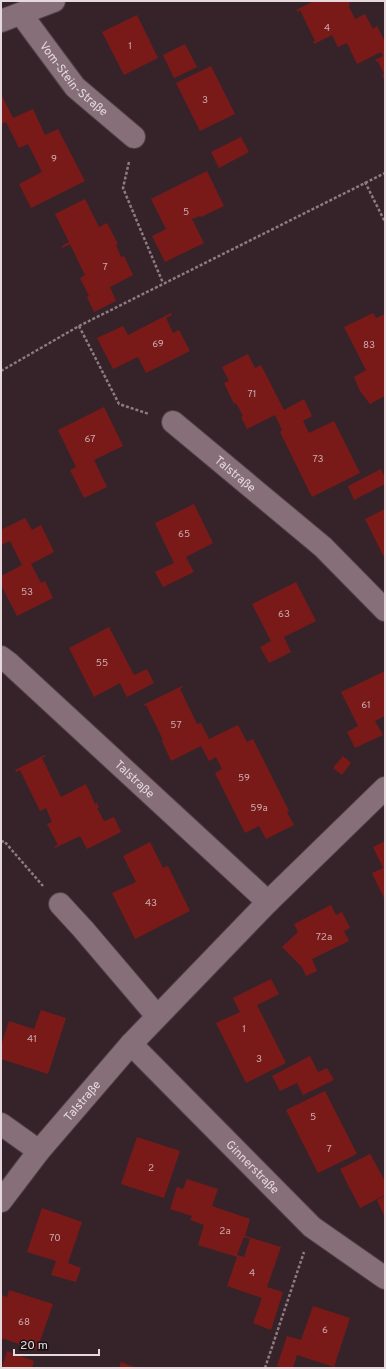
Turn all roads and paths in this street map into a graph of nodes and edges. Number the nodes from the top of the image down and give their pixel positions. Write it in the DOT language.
graph roads {
  1 [pos="54,1"];
  2 [pos="11,17"];
  3 [pos="134,137"];
  4 [pos="385,172"];
  5 [pos="365,182"];
  6 [pos="385,222"];
  7 [pos="163,283"];
  8 [pos="79,326"];
  9 [pos="1,371"];
  10 [pos="173,422"];
  11 [pos="385,610"];
  12 [pos="1,657"];
  13 [pos="385,788"];
  14 [pos="1,842"];
  15 [pos="268,902"];
  16 [pos="60,904"];
  17 [pos="157,1016"];
  18 [pos="131,1044"];
  19 [pos="1,1124"];
  20 [pos="39,1151"];
  21 [pos="1,1201"];
  22 [pos="312,1227"];
  23 [pos="385,1278"];
  24 [pos="265,1368"];
  1 -- 2 [label="street, Vom-Stein-Straße"];
  2 -- 3 [label="street, Vom-Stein-Straße"];
  3 -- 7 [label="path"];
  4 -- 5 [label="path"];
  5 -- 6 [label="path"];
  5 -- 7 [label="path"];
  7 -- 8 [label="path"];
  8 -- 9 [label="path"];
  8 -- 10 [label="path"];
  10 -- 11 [label="street, Talstraße"];
  12 -- 15 [label="street, Talstraße"];
  13 -- 15 [label="street, Talstraße"];
  14 -- 16 [label="path"];
  15 -- 17 [label="street, Talstraße"];
  16 -- 17 [label="street"];
  17 -- 18 [label="street, Talstraße"];
  18 -- 20 [label="street, Talstraße"];
  18 -- 22 [label="street, Ginnerstraße"];
  19 -- 20 [label="street"];
  20 -- 21 [label="street, Talstraße"];
  22 -- 23 [label="street, Ginnerstraße"];
  22 -- 24 [label="path"];
}
